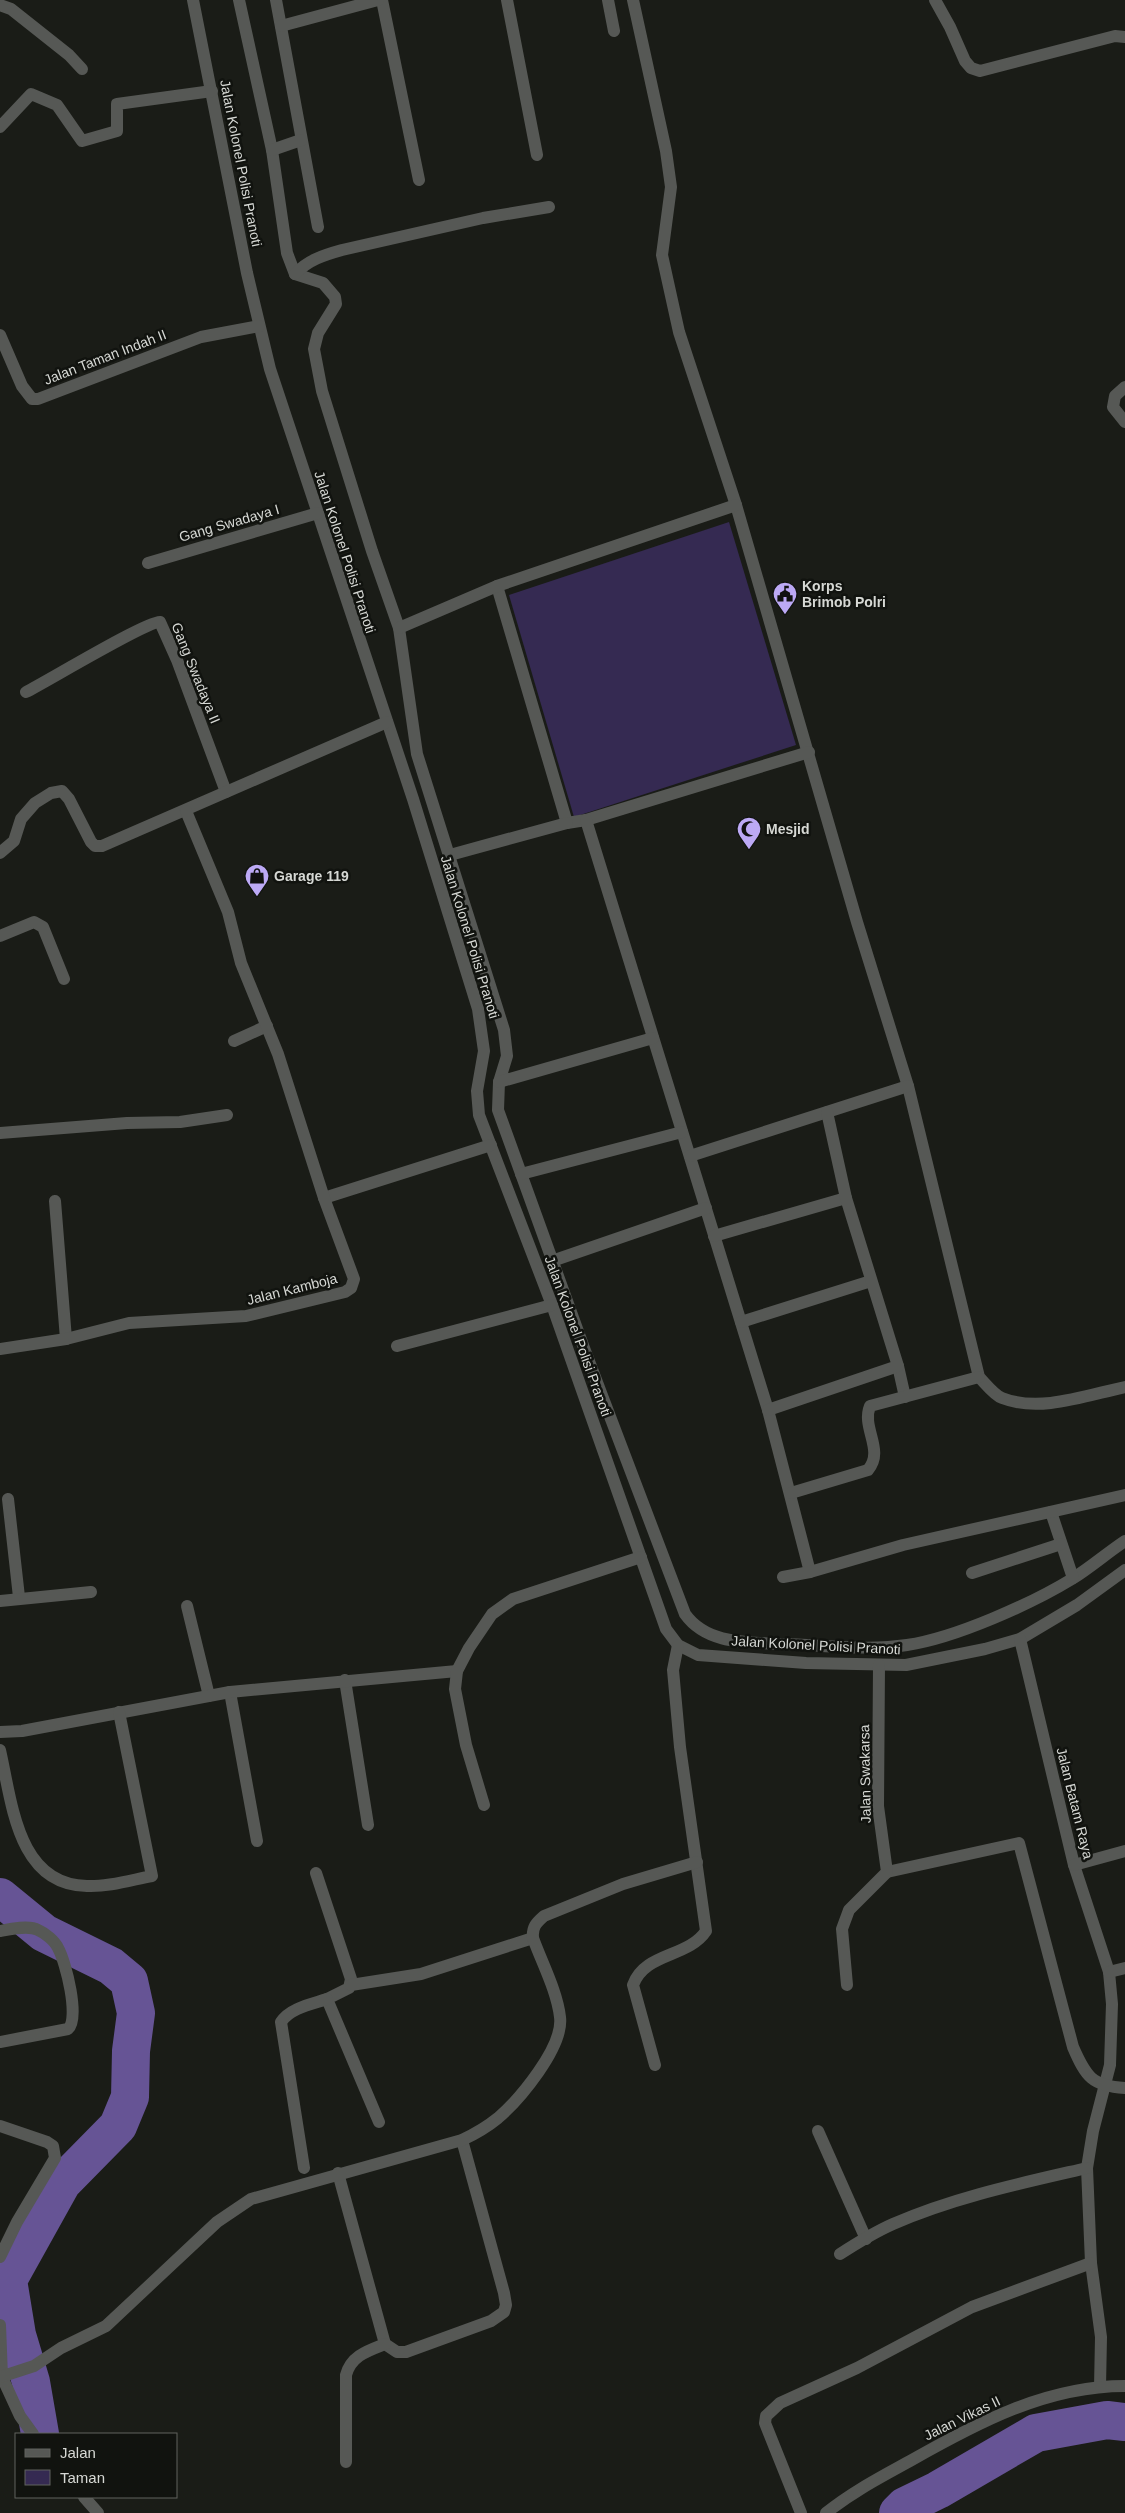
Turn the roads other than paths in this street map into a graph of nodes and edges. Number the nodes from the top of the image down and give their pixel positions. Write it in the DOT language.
graph roads {
  1 [pos="193,0"];
  2 [pos="239,0"];
  3 [pos="276,0"];
  4 [pos="378,0"];
  5 [pos="382,0"];
  6 [pos="507,0"];
  7 [pos="608,0"];
  8 [pos="634,0"];
  9 [pos="935,0"];
  10 [pos="0,5"];
  11 [pos="281,26"];
  12 [pos="614,31"];
  13 [pos="1125,37"];
  14 [pos="82,69"];
  15 [pos="212,91"];
  16 [pos="0,127"];
  17 [pos="301,140"];
  18 [pos="272,150"];
  19 [pos="537,155"];
  20 [pos="419,180"];
  21 [pos="549,207"];
  22 [pos="318,227"];
  23 [pos="295,274"];
  24 [pos="259,326"];
  25 [pos="0,335"];
  26 [pos="1125,387"];
  27 [pos="1125,422"];
  28 [pos="736,505"];
  29 [pos="318,513"];
  30 [pos="148,563"];
  31 [pos="496,586"];
  32 [pos="399,628"];
  33 [pos="26,692"];
  34 [pos="386,722"];
  35 [pos="809,752"];
  36 [pos="226,792"];
  37 [pos="186,811"];
  38 [pos="586,820"];
  39 [pos="567,823"];
  40 [pos="0,853"];
  41 [pos="450,855"];
  42 [pos="0,936"];
  43 [pos="64,979"];
  44 [pos="267,1026"];
  45 [pos="653,1038"];
  46 [pos="234,1041"];
  47 [pos="499,1082"];
  48 [pos="908,1086"];
  49 [pos="827,1112"];
  50 [pos="227,1115"];
  51 [pos="682,1132"];
  52 [pos="0,1133"];
  53 [pos="491,1145"];
  54 [pos="690,1156"];
  55 [pos="523,1173"];
  56 [pos="324,1198"];
  57 [pos="846,1198"];
  58 [pos="55,1201"];
  59 [pos="706,1208"];
  60 [pos="714,1236"];
  61 [pos="552,1261"];
  62 [pos="871,1281"];
  63 [pos="552,1305"];
  64 [pos="740,1322"];
  65 [pos="66,1338"];
  66 [pos="397,1346"];
  67 [pos="0,1348"];
  68 [pos="898,1366"];
  69 [pos="979,1377"];
  70 [pos="1125,1387"];
  71 [pos="905,1397"];
  72 [pos="768,1410"];
  73 [pos="791,1493"];
  74 [pos="1125,1495"];
  75 [pos="8,1499"];
  76 [pos="1051,1512"];
  77 [pos="1125,1541"];
  78 [pos="1061,1544"];
  79 [pos="641,1557"];
  80 [pos="1125,1570"];
  81 [pos="810,1572"];
  82 [pos="972,1573"];
  83 [pos="782,1577"];
  84 [pos="1073,1578"];
  85 [pos="92,1592"];
  86 [pos="19,1597"];
  87 [pos="0,1601"];
  88 [pos="187,1606"];
  89 [pos="1020,1639"];
  90 [pos="678,1645"];
  91 [pos="879,1665"];
  92 [pos="457,1670"];
  93 [pos="344,1680"];
  94 [pos="230,1692"];
  95 [pos="209,1696"];
  96 [pos="119,1712"];
  97 [pos="0,1732"];
  98 [pos="0,1750"];
  99 [pos="484,1805"];
  100 [pos="368,1825"];
  101 [pos="257,1841"];
  102 [pos="1125,1851"];
  103 [pos="697,1862"];
  104 [pos="1074,1865"];
  105 [pos="888,1872"];
  106 [pos="316,1873"];
  107 [pos="5,1930"];
  108 [pos="533,1938"];
  109 [pos="1125,1968"];
  110 [pos="1109,1972"];
  111 [pos="351,1985"];
  112 [pos="847,1985"];
  113 [pos="327,1999"];
  114 [pos="0,2042"];
  115 [pos="655,2065"];
  116 [pos="1105,2087"];
  117 [pos="1125,2088"];
  118 [pos="379,2122"];
  119 [pos="0,2126"];
  120 [pos="818,2131"];
  121 [pos="462,2140"];
  122 [pos="304,2168"];
  123 [pos="1087,2168"];
  124 [pos="338,2174"];
  125 [pos="866,2239"];
  126 [pos="840,2254"];
  127 [pos="0,2257"];
  128 [pos="1091,2264"];
  129 [pos="0,2325"];
  130 [pos="385,2344"];
  131 [pos="4,2377"];
  132 [pos="1125,2386"];
  133 [pos="1100,2387"];
  134 [pos="32,2433"];
  135 [pos="346,2462"];
  136 [pos="85,2498"];
  137 [pos="98,2513"];
  138 [pos="801,2513"];
  139 [pos="826,2513"];
  1 -- 15 [label="street, Jalan Kolonel Polisi Pranoti"];
  2 -- 18 [label="street"];
  3 -- 11 [label="street"];
  4 -- 11 [label="street"];
  5 -- 20 [label="street"];
  6 -- 19 [label="street"];
  7 -- 12 [label="street"];
  8 -- 28 [label="street"];
  9 -- 13 [label="street"];
  10 -- 14 [label="street"];
  11 -- 17 [label="street"];
  15 -- 16 [label="street"];
  15 -- 24 [label="street, Jalan Kolonel Polisi Pranoti"];
  17 -- 18 [label="street"];
  17 -- 22 [label="street"];
  18 -- 23 [label="street"];
  21 -- 23 [label="street"];
  23 -- 32 [label="street"];
  24 -- 25 [label="street, Jalan Taman Indah II"];
  24 -- 29 [label="street, Jalan Kolonel Polisi Pranoti"];
  26 -- 27 [label="street"];
  28 -- 31 [label="street"];
  28 -- 35 [label="street"];
  29 -- 30 [label="street, Gang Swadaya I"];
  29 -- 34 [label="street, Jalan Kolonel Polisi Pranoti"];
  31 -- 32 [label="street"];
  31 -- 39 [label="street"];
  32 -- 41 [label="street"];
  33 -- 36 [label="street, Gang Swadaya II"];
  34 -- 36 [label="street"];
  34 -- 53 [label="street, Jalan Kolonel Polisi Pranoti"];
  35 -- 38 [label="street"];
  35 -- 48 [label="street"];
  36 -- 37 [label="street"];
  37 -- 40 [label="street"];
  37 -- 44 [label="street"];
  38 -- 39 [label="street"];
  38 -- 45 [label="street"];
  39 -- 41 [label="street"];
  41 -- 47 [label="street"];
  42 -- 43 [label="street"];
  44 -- 46 [label="street"];
  44 -- 56 [label="street"];
  45 -- 47 [label="street"];
  45 -- 51 [label="street"];
  47 -- 55 [label="street"];
  48 -- 49 [label="street"];
  48 -- 69 [label="street"];
  49 -- 54 [label="street"];
  49 -- 57 [label="street"];
  50 -- 52 [label="street"];
  51 -- 54 [label="street"];
  51 -- 55 [label="street"];
  53 -- 56 [label="street"];
  53 -- 63 [label="street, Jalan Kolonel Polisi Pranoti"];
  54 -- 59 [label="street"];
  55 -- 61 [label="street"];
  56 -- 65 [label="street, Jalan Kamboja"];
  57 -- 60 [label="street"];
  57 -- 62 [label="street"];
  58 -- 65 [label="street"];
  59 -- 60 [label="street"];
  59 -- 61 [label="street"];
  60 -- 64 [label="street"];
  61 -- 84 [label="street"];
  62 -- 64 [label="street"];
  62 -- 68 [label="street"];
  63 -- 66 [label="street"];
  63 -- 79 [label="street, Jalan Kolonel Polisi Pranoti"];
  64 -- 72 [label="street"];
  65 -- 67 [label="street, Jalan Kamboja"];
  68 -- 71 [label="street"];
  68 -- 72 [label="street"];
  69 -- 70 [label="street"];
  69 -- 71 [label="street"];
  71 -- 73 [label="street"];
  72 -- 73 [label="street"];
  73 -- 81 [label="street"];
  74 -- 76 [label="street"];
  75 -- 86 [label="street"];
  76 -- 78 [label="street"];
  76 -- 81 [label="street"];
  77 -- 84 [label="street"];
  78 -- 82 [label="street"];
  78 -- 84 [label="street"];
  79 -- 90 [label="street, Jalan Kolonel Polisi Pranoti"];
  79 -- 92 [label="street"];
  80 -- 89 [label="street, Jalan Kolonel Polisi Pranoti"];
  81 -- 83 [label="street"];
  85 -- 86 [label="street"];
  86 -- 87 [label="street"];
  88 -- 95 [label="street"];
  89 -- 91 [label="street, Jalan Kolonel Polisi Pranoti"];
  89 -- 104 [label="street, Jalan Batam Raya"];
  90 -- 91 [label="street, Jalan Kolonel Polisi Pranoti"];
  90 -- 103 [label="street"];
  91 -- 105 [label="street, Jalan Swakarsa"];
  92 -- 93 [label="street"];
  92 -- 99 [label="street"];
  93 -- 94 [label="street"];
  93 -- 100 [label="street"];
  94 -- 95 [label="street"];
  94 -- 101 [label="street"];
  95 -- 96 [label="street"];
  96 -- 97 [label="street"];
  96 -- 98 [label="street"];
  102 -- 104 [label="street"];
  103 -- 108 [label="street"];
  103 -- 115 [label="street"];
  104 -- 110 [label="street, Jalan Batam Raya"];
  105 -- 112 [label="street"];
  105 -- 116 [label="street"];
  106 -- 111 [label="street"];
  107 -- 114 [label="street"];
  108 -- 111 [label="street"];
  108 -- 121 [label="street"];
  109 -- 110 [label="street"];
  110 -- 116 [label="street, Jalan Batam Raya"];
  111 -- 113 [label="street"];
  113 -- 118 [label="street"];
  113 -- 122 [label="street"];
  116 -- 117 [label="street"];
  116 -- 123 [label="street, Jalan Batam Raya"];
  119 -- 127 [label="street"];
  120 -- 125 [label="street"];
  121 -- 124 [label="street"];
  121 -- 130 [label="street"];
  123 -- 125 [label="street"];
  123 -- 128 [label="street, Jalan Batam Raya"];
  124 -- 130 [label="street"];
  124 -- 131 [label="street"];
  125 -- 126 [label="street"];
  128 -- 133 [label="street, Jalan Batam Raya"];
  128 -- 138 [label="street"];
  129 -- 131 [label="street"];
  130 -- 135 [label="street"];
  131 -- 134 [label="street"];
  132 -- 133 [label="street, Jalan Vikas II"];
  133 -- 139 [label="street, Jalan Vikas II"];
  136 -- 137 [label="street"];
}
